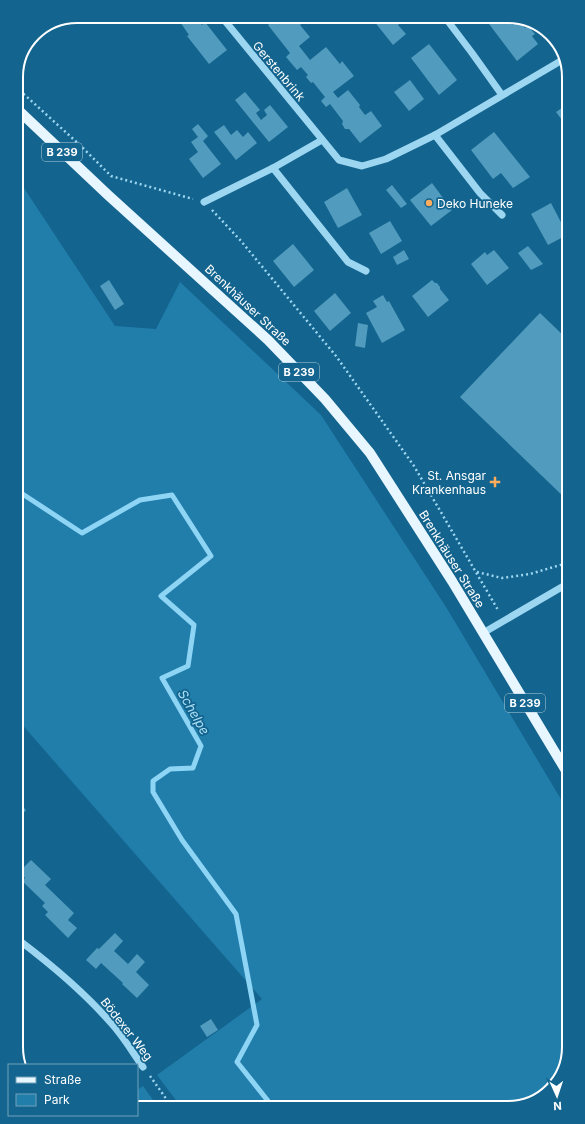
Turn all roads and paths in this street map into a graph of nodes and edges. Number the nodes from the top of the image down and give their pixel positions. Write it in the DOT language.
graph roads {
  1 [pos="227,23"];
  2 [pos="449,23"];
  3 [pos="560,62"];
  4 [pos="23,93"];
  5 [pos="502,95"];
  6 [pos="23,115"];
  7 [pos="435,135"];
  8 [pos="322,140"];
  9 [pos="273,168"];
  10 [pos="204,202"];
  11 [pos="502,215"];
  12 [pos="366,271"];
  13 [pos="562,564"];
  14 [pos="477,572"];
  15 [pos="562,587"];
  16 [pos="504,619"];
  17 [pos="483,633"];
  18 [pos="562,764"];
  19 [pos="23,944"];
  20 [pos="143,1067"];
  21 [pos="168,1101"];
  1 -- 8 [label="street, Gerstenbrink"];
  2 -- 5 [label="street"];
  3 -- 5 [label="street, Gerstenbrink"];
  4 -- 10 [label="path"];
  5 -- 7 [label="street, Gerstenbrink"];
  6 -- 17 [label="main road, Brenkhäuser Straße / B 239"];
  7 -- 8 [label="street, Gerstenbrink"];
  7 -- 11 [label="street"];
  8 -- 9 [label="street"];
  9 -- 10 [label="street"];
  9 -- 12 [label="street"];
  10 -- 14 [label="path"];
  13 -- 14 [label="path"];
  14 -- 16 [label="path"];
  15 -- 16 [label="street"];
  16 -- 17 [label="street"];
  17 -- 18 [label="main road, Brenkhäuser Straße / B 239"];
  19 -- 20 [label="street, Bödexer Weg"];
  20 -- 21 [label="path, Bödexer Weg"];
}
